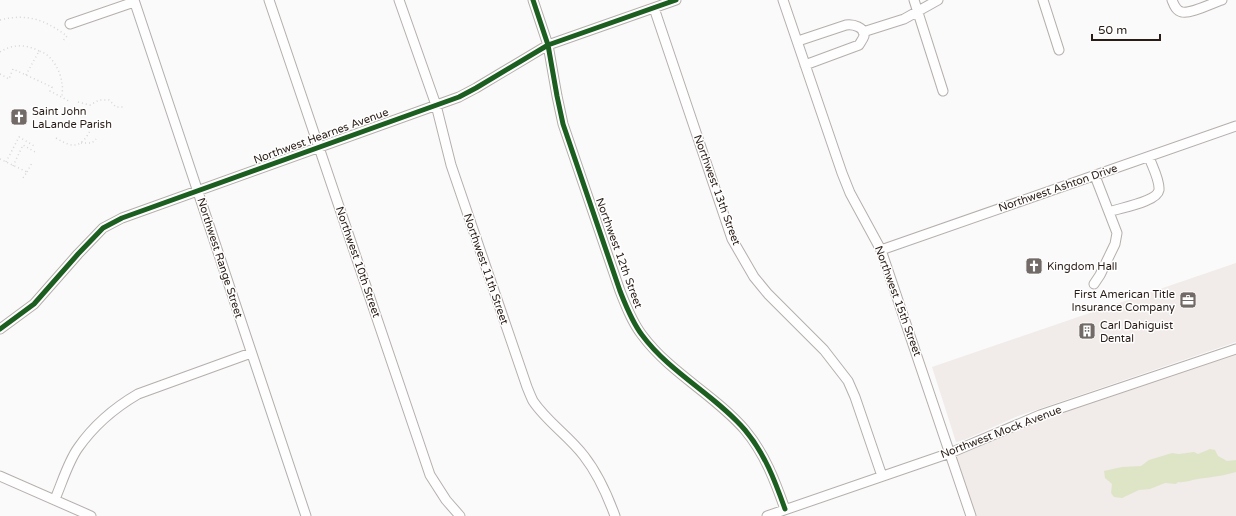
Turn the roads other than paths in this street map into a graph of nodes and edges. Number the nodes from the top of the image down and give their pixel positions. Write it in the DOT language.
graph roads {
  1 [pos="269,0"];
  2 [pos="399,0"];
  3 [pos="533,0"];
  4 [pos="676,0"];
  5 [pos="783,0"];
  6 [pos="914,0"];
  7 [pos="938,0"];
  8 [pos="1043,0"];
  9 [pos="1172,0"];
  10 [pos="1222,0"];
  11 [pos="134,1"];
  12 [pos="654,8"];
  13 [pos="918,10"];
  14 [pos="70,24"];
  15 [pos="863,32"];
  16 [pos="798,41"];
  17 [pos="548,45"];
  18 [pos="1059,50"];
  19 [pos="805,65"];
  20 [pos="943,91"];
  21 [pos="436,105"];
  22 [pos="1236,126"];
  23 [pos="319,148"];
  24 [pos="1149,157"];
  25 [pos="1095,176"];
  26 [pos="198,191"];
  27 [pos="1109,212"];
  28 [pos="881,250"];
  29 [pos="1094,284"];
  30 [pos="0,329"];
  31 [pos="1236,349"];
  32 [pos="251,353"];
  33 [pos="950,453"];
  34 [pos="0,476"];
  35 [pos="882,476"];
  36 [pos="55,499"];
  37 [pos="785,509"];
  38 [pos="91,516"];
  39 [pos="306,516"];
  40 [pos="460,516"];
  41 [pos="615,516"];
  42 [pos="767,516"];
  43 [pos="971,516"];
  1 -- 23 [label="street, Northwest 10th Street"];
  2 -- 21 [label="street, Northwest 11th Street"];
  3 -- 17 [label="street, Northwest 12th Street"];
  4 -- 12 [label="street, Northwest Hearnes Avenue"];
  5 -- 16 [label="street, Northwest 15th Street"];
  6 -- 13 [label="street"];
  7 -- 13 [label="street"];
  8 -- 18 [label="street"];
  9 -- 10 [label="street"];
  11 -- 14 [label="street"];
  11 -- 26 [label="street, Northwest Range Street"];
  12 -- 17 [label="street, Northwest Hearnes Avenue"];
  12 -- 35 [label="street, Northwest 13th Street"];
  13 -- 15 [label="street"];
  13 -- 20 [label="street"];
  15 -- 16 [label="street"];
  15 -- 19 [label="street"];
  16 -- 19 [label="street, Northwest 15th Street"];
  17 -- 21 [label="street, Northwest Hearnes Avenue"];
  17 -- 37 [label="street, Northwest 12th Street"];
  19 -- 28 [label="street, Northwest 15th Street"];
  21 -- 23 [label="street, Northwest Hearnes Avenue"];
  21 -- 41 [label="street, Northwest 11th Street"];
  22 -- 24 [label="street, Northwest Ashton Drive"];
  23 -- 26 [label="street, Northwest Hearnes Avenue"];
  23 -- 40 [label="street, Northwest 10th Street"];
  24 -- 25 [label="street, Northwest Ashton Drive"];
  24 -- 27 [label="street"];
  25 -- 27 [label="street"];
  25 -- 28 [label="street, Northwest Ashton Drive"];
  26 -- 30 [label="street, Northwest Hearnes Avenue"];
  26 -- 32 [label="street, Northwest Range Street"];
  27 -- 29 [label="street"];
  28 -- 33 [label="street, Northwest 15th Street"];
  31 -- 33 [label="street, Northwest Mock Avenue"];
  32 -- 36 [label="street"];
  32 -- 39 [label="street, Northwest Range Street"];
  33 -- 35 [label="street, Northwest Mock Avenue"];
  33 -- 43 [label="street, Northwest 15th Street"];
  34 -- 36 [label="street"];
  35 -- 37 [label="street, Northwest Mock Avenue"];
  36 -- 38 [label="street"];
  37 -- 42 [label="street, Northwest Mock Avenue"];
}
